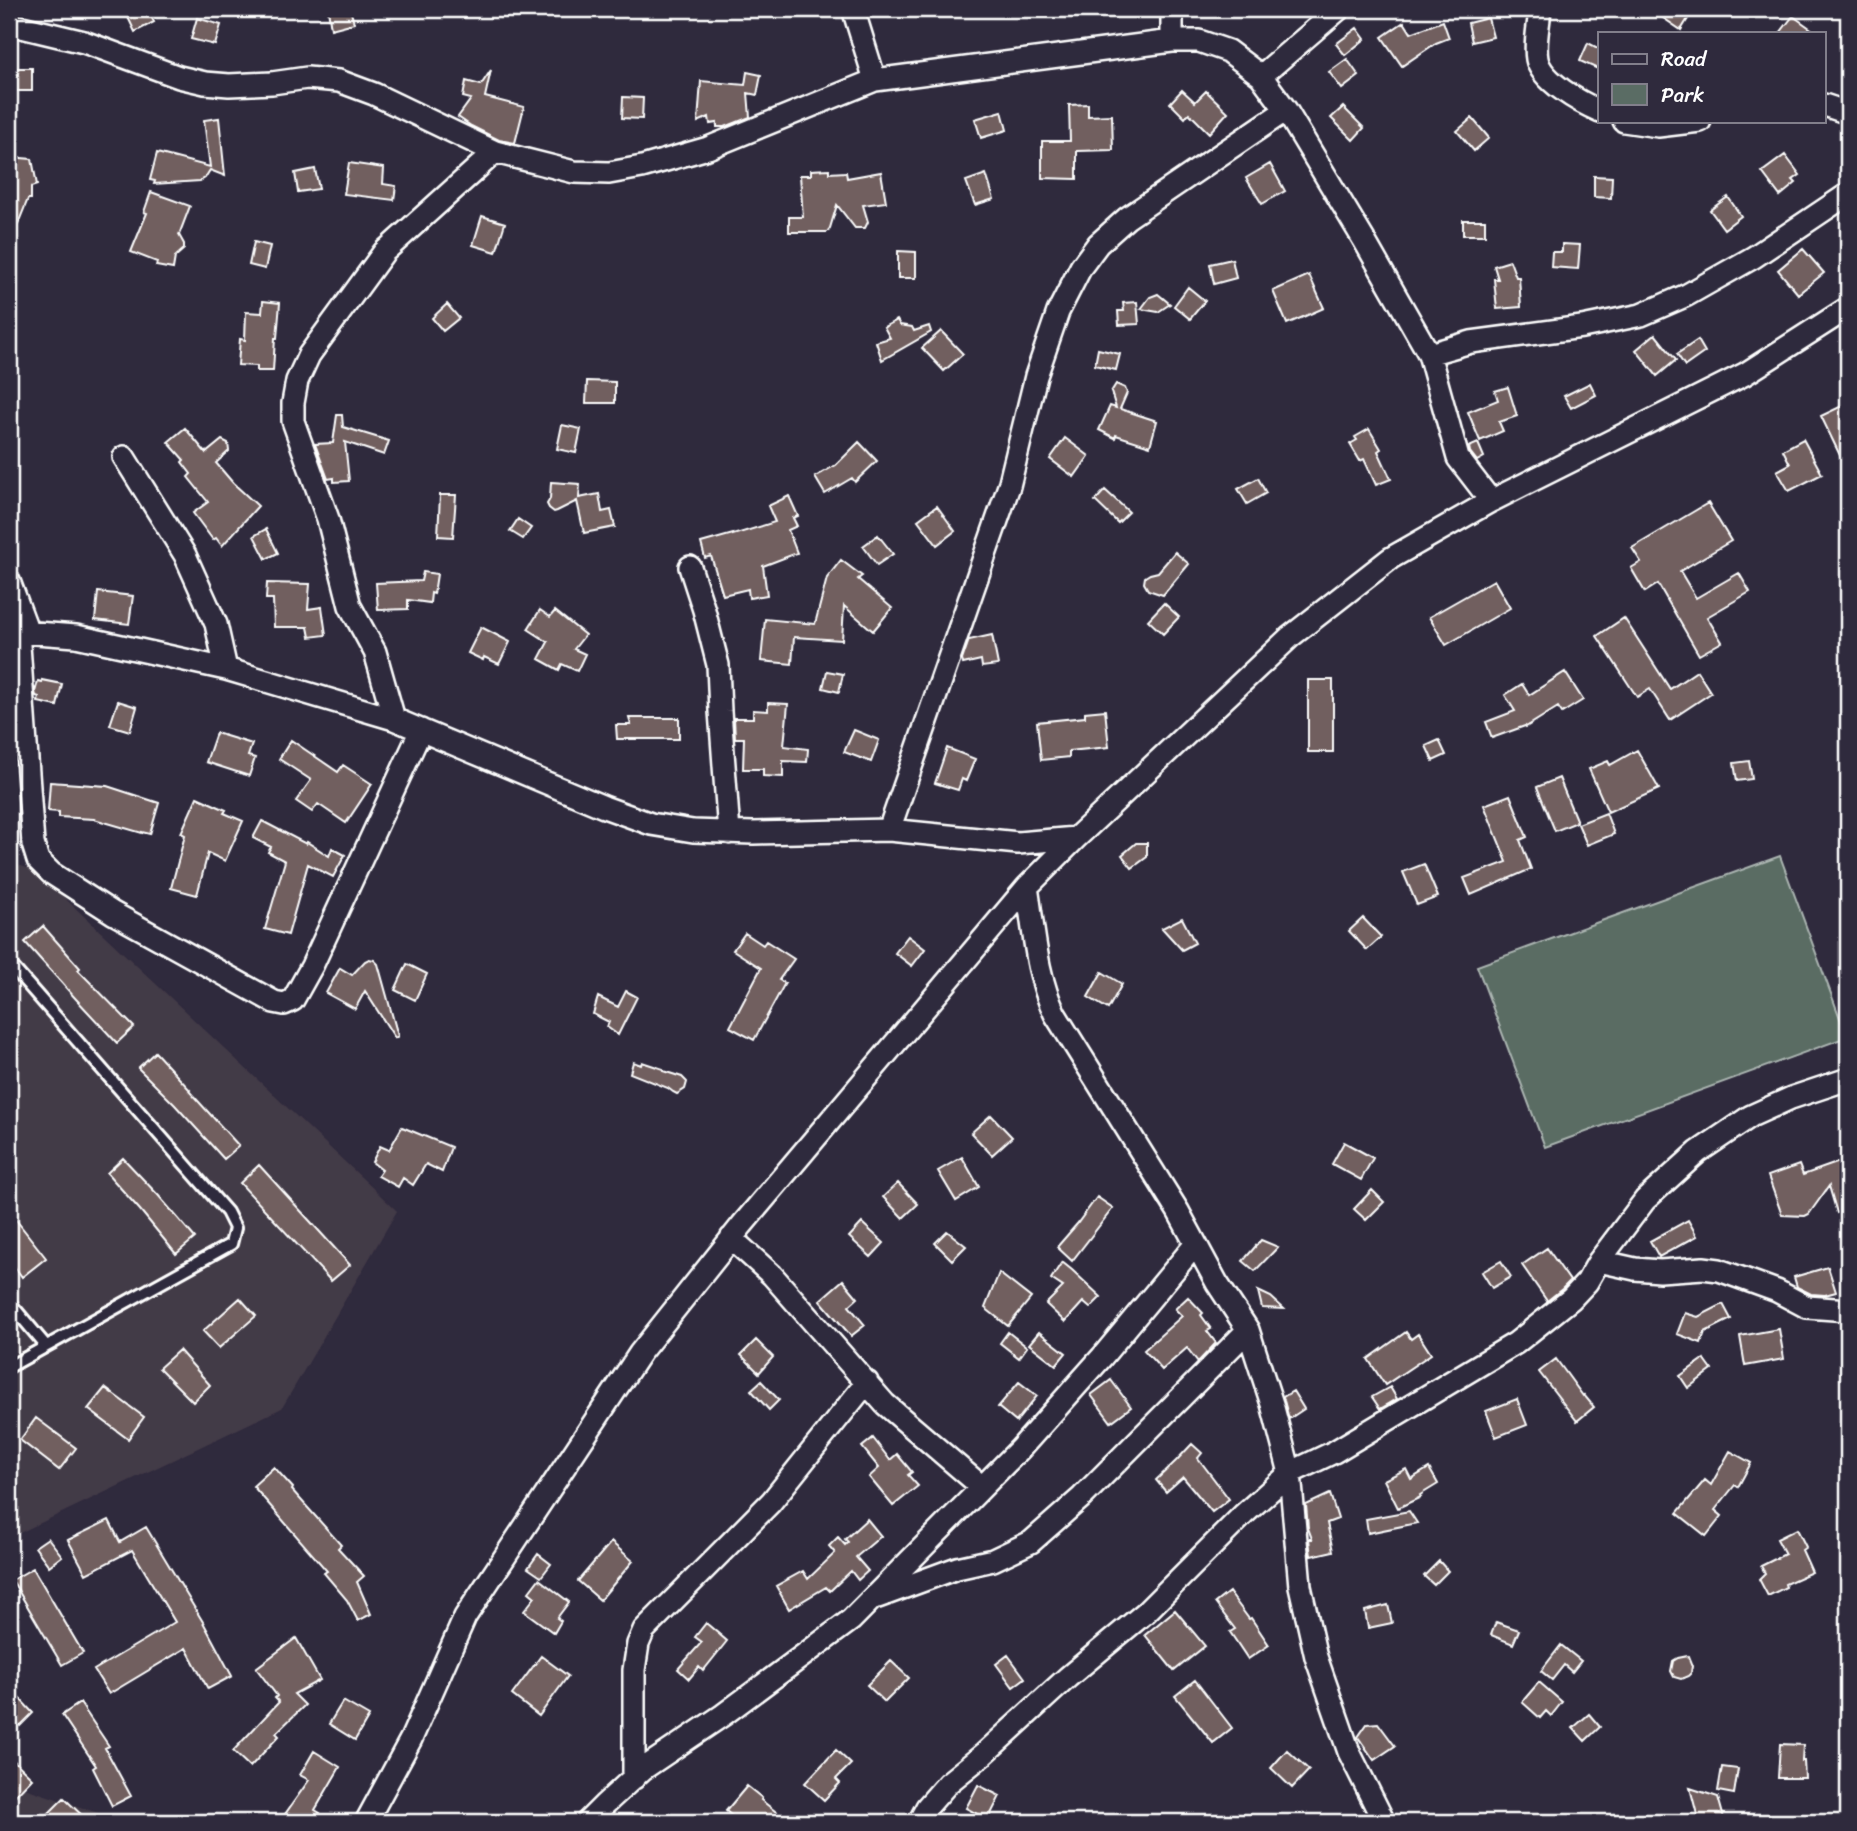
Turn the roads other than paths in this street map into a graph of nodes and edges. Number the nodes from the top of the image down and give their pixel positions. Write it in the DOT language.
graph roads {
  1 [pos="853,9"];
  2 [pos="1172,9"];
  3 [pos="1339,9"];
  4 [pos="1540,9"];
  5 [pos="9,24"];
  6 [pos="1172,41"];
  7 [pos="1261,76"];
  8 [pos="875,80"];
  9 [pos="1826,106"];
  10 [pos="1286,110"];
  11 [pos="1598,110"];
  12 [pos="1848,113"];
  13 [pos="1631,122"];
  14 [pos="1692,122"];
  15 [pos="495,152"];
  16 [pos="1848,194"];
  17 [pos="1848,308"];
  18 [pos="1429,355"];
  19 [pos="124,457"];
  20 [pos="1491,501"];
  21 [pos="690,567"];
  22 [pos="9,581"];
  23 [pos="18,631"];
  24 [pos="226,669"];
  25 [pos="394,719"];
  26 [pos="421,730"];
  27 [pos="889,830"];
  28 [pos="729,833"];
  29 [pos="1076,838"];
  30 [pos="1027,887"];
  31 [pos="9,963"];
  32 [pos="1848,1079"];
  33 [pos="731,1238"];
  34 [pos="1195,1245"];
  35 [pos="1599,1261"];
  36 [pos="9,1302"];
  37 [pos="1848,1310"];
  38 [pos="1248,1330"];
  39 [pos="46,1346"];
  40 [pos="9,1367"];
  41 [pos="867,1382"];
  42 [pos="1290,1473"];
  43 [pos="982,1487"];
  44 [pos="871,1599"];
  45 [pos="634,1778"];
  46 [pos="366,1822"];
  47 [pos="587,1822"];
  48 [pos="919,1822"];
  49 [pos="1384,1822"];
  1 -- 8 [label="street"];
  2 -- 6 [label="street"];
  3 -- 7 [label="street"];
  4 -- 11 [label="street"];
  5 -- 15 [label="street"];
  6 -- 7 [label="street"];
  6 -- 8 [label="street"];
  7 -- 10 [label="street"];
  8 -- 15 [label="street"];
  9 -- 12 [label="street"];
  10 -- 18 [label="street"];
  10 -- 27 [label="street"];
  13 -- 14 [label="street"];
  15 -- 25 [label="street"];
  16 -- 18 [label="street"];
  17 -- 20 [label="street"];
  18 -- 20 [label="street"];
  19 -- 24 [label="street"];
  20 -- 29 [label="street"];
  21 -- 28 [label="street"];
  22 -- 23 [label="street"];
  23 -- 24 [label="street"];
  23 -- 26 [label="street"];
  24 -- 25 [label="street"];
  25 -- 26 [label="street"];
  26 -- 28 [label="street"];
  27 -- 28 [label="street"];
  27 -- 29 [label="street"];
  29 -- 30 [label="street"];
  30 -- 33 [label="street"];
  30 -- 34 [label="street"];
  31 -- 39 [label="lane"];
  32 -- 35 [label="street"];
  33 -- 41 [label="street"];
  33 -- 46 [label="street"];
  34 -- 38 [label="street"];
  34 -- 43 [label="street"];
  35 -- 37 [label="street"];
  35 -- 42 [label="street"];
  36 -- 39 [label="lane"];
  38 -- 42 [label="street"];
  38 -- 44 [label="street"];
  39 -- 40 [label="lane"];
  41 -- 43 [label="street"];
  41 -- 45 [label="street"];
  42 -- 48 [label="street"];
  42 -- 49 [label="street"];
  43 -- 44 [label="street"];
  44 -- 45 [label="street"];
  45 -- 47 [label="street"];
}
